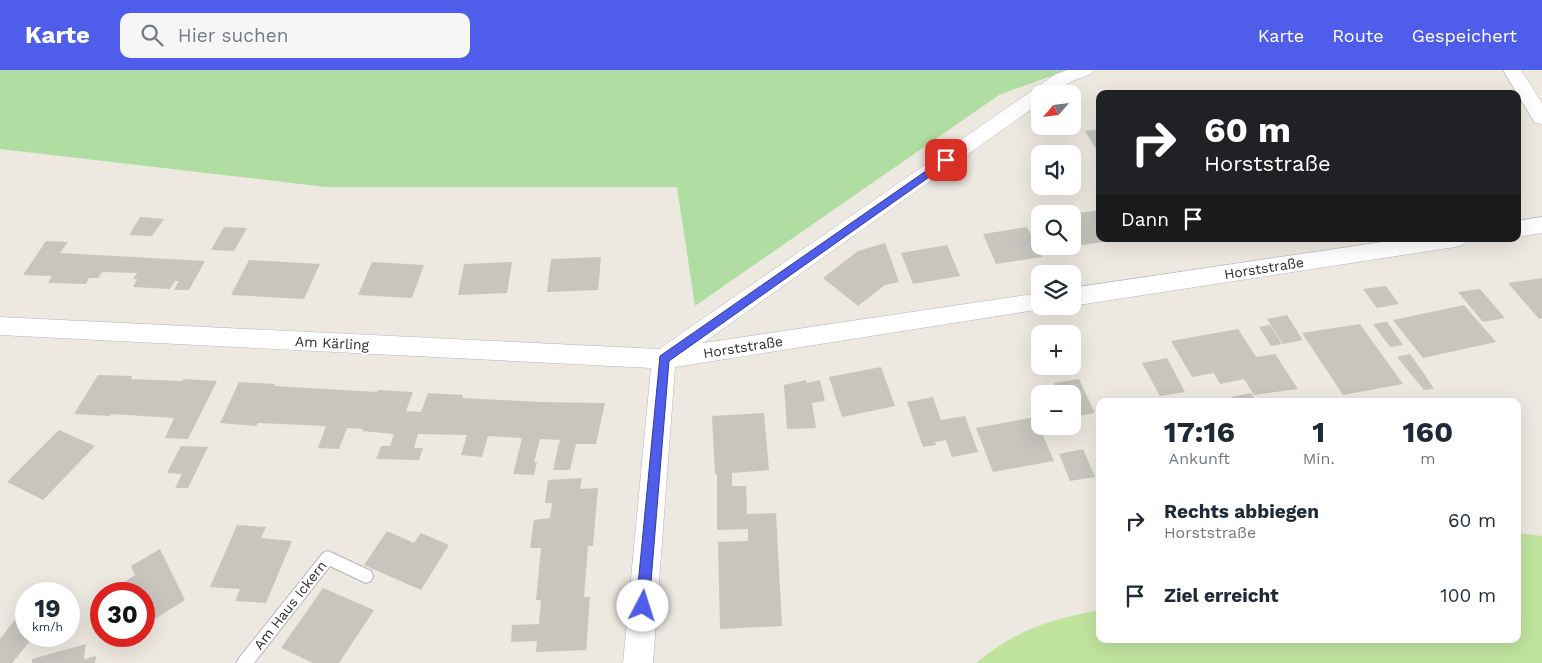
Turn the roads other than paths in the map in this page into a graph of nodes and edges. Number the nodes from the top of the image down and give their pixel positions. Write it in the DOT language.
graph roads {
  1 [pos="1085,70"];
  2 [pos="1512,70"];
  3 [pos="1053,85"];
  4 [pos="1031,100"];
  5 [pos="1542,118"];
  6 [pos="1435,242"];
  7 [pos="1081,296"];
  8 [pos="1031,303"];
  9 [pos="8,327"];
  10 [pos="0,345"];
  11 [pos="664,359"];
  12 [pos="366,576"];
  13 [pos="244,663"];
  14 [pos="638,663"];
  1 -- 3 [label="street, Horststraße"];
  2 -- 5 [label="street"];
  4 -- 11 [label="street, Horststraße"];
  6 -- 7 [label="street, Horststraße"];
  8 -- 11 [label="street, Horststraße"];
  9 -- 10 [label="street"];
  9 -- 11 [label="street, Am Kärling"];
  11 -- 14 [label="street"];
  12 -- 13 [label="lane, Am Haus Ickern"];
}
